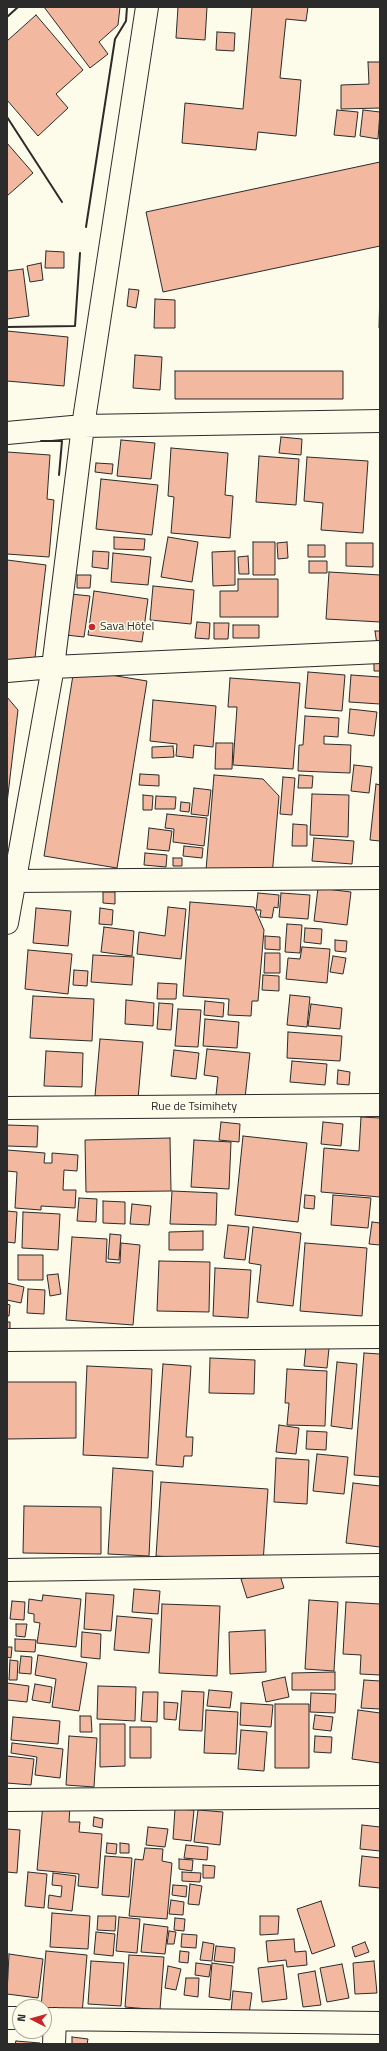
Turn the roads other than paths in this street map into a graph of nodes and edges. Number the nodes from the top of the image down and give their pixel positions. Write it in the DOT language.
graph roads {
  1 [pos="147,7"];
  2 [pos="380,421"];
  3 [pos="83,426"];
  4 [pos="7,434"];
  5 [pos="380,652"];
  6 [pos="53,667"];
  7 [pos="7,671"];
  8 [pos="380,878"];
  9 [pos="14,882"];
  10 [pos="7,924"];
  11 [pos="380,1105"];
  12 [pos="7,1108"];
  13 [pos="380,1337"];
  14 [pos="7,1340"];
  15 [pos="380,1565"];
  16 [pos="7,1570"];
  17 [pos="380,1797"];
  18 [pos="7,1800"];
  19 [pos="52,2019"];
  20 [pos="380,2023"];
  21 [pos="52,2032"];
  22 [pos="54,2044"];
  1 -- 3 [label="street"];
  2 -- 3 [label="street"];
  3 -- 4 [label="street"];
  3 -- 6 [label="street"];
  5 -- 6 [label="street"];
  6 -- 7 [label="street"];
  6 -- 9 [label="street"];
  8 -- 9 [label="street"];
  9 -- 10 [label="street"];
  11 -- 12 [label="street, Rue de Tsimihety"];
  13 -- 14 [label="street"];
  15 -- 16 [label="street"];
  17 -- 18 [label="street"];
  19 -- 20 [label="street"];
  21 -- 22 [label="street"];
}
